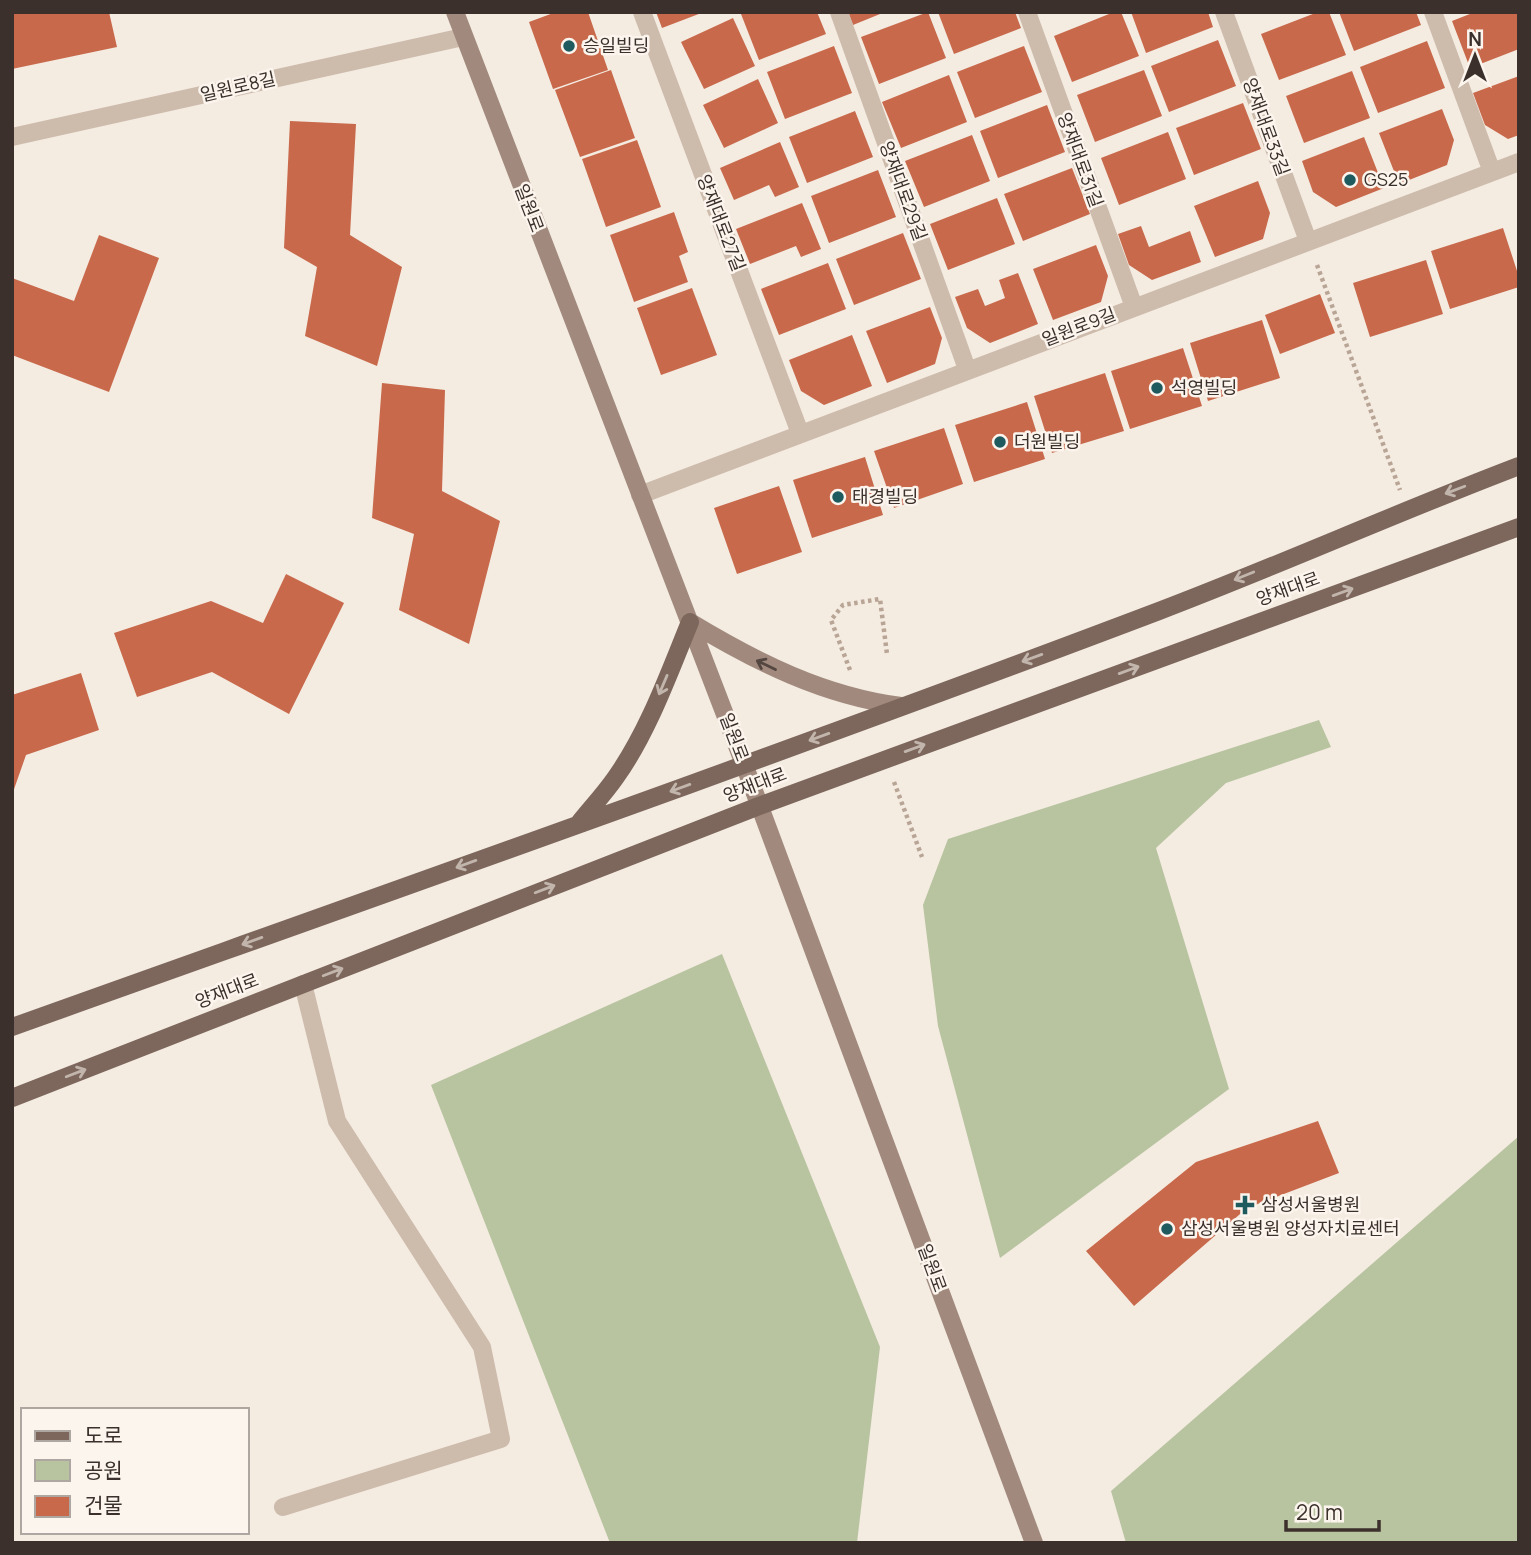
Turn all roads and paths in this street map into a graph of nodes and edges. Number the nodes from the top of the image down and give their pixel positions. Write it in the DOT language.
graph roads {
  1 [pos="455,12"];
  2 [pos="642,12"];
  3 [pos="839,12"];
  4 [pos="1027,12"];
  5 [pos="1224,12"];
  6 [pos="1433,12"];
  7 [pos="463,37"];
  8 [pos="12,137"];
  9 [pos="1519,162"];
  10 [pos="1492,172"];
  11 [pos="1308,241"];
  12 [pos="1134,307"];
  13 [pos="967,369"];
  14 [pos="800,433"];
  15 [pos="1519,466"];
  16 [pos="640,495"];
  17 [pos="1407,509"];
  18 [pos="1519,527"];
  19 [pos="831,620"];
  20 [pos="690,622"];
  21 [pos="887,654"];
  22 [pos="901,706"];
  23 [pos="744,764"];
  24 [pos="759,806"];
  25 [pos="577,825"];
  26 [pos="303,984"];
  27 [pos="12,1027"];
  28 [pos="12,1098"];
  29 [pos="283,1507"];
  30 [pos="1034,1543"];
  1 -- 7 [label="street, 일원로"];
  2 -- 14 [label="street, 양재대로27길"];
  3 -- 13 [label="street, 양재대로29길"];
  4 -- 12 [label="street, 양재대로31길"];
  5 -- 11 [label="street, 양재대로33길"];
  6 -- 10 [label="street"];
  7 -- 8 [label="street, 일원로8길"];
  7 -- 16 [label="street, 일원로"];
  9 -- 10 [label="street, 일원로9길"];
  10 -- 11 [label="street, 일원로9길"];
  11 -- 12 [label="street, 일원로9길"];
  11 -- 17 [label="path"];
  12 -- 13 [label="street, 일원로9길"];
  13 -- 14 [label="street, 일원로9길"];
  14 -- 16 [label="street, 일원로9길"];
  15 -- 17 [label="main road, 양재대로, one-way"];
  16 -- 20 [label="street, 일원로"];
  17 -- 22 [label="main road, 양재대로, one-way"];
  24 -- 18 [label="main road, 양재대로, one-way"];
  19 -- 21 [label="path"];
  22 -- 20 [label="street, one-way"];
  20 -- 23 [label="street, 일원로"];
  20 -- 25 [label="main road, one-way"];
  22 -- 23 [label="main road, 양재대로, one-way"];
  23 -- 24 [label="street, 일원로"];
  23 -- 25 [label="main road, 양재대로, one-way"];
  26 -- 24 [label="main road, 양재대로, one-way"];
  24 -- 30 [label="street, 일원로"];
  25 -- 27 [label="main road, 양재대로, one-way"];
  28 -- 26 [label="main road, 양재대로, one-way"];
  26 -- 29 [label="street"];
}
